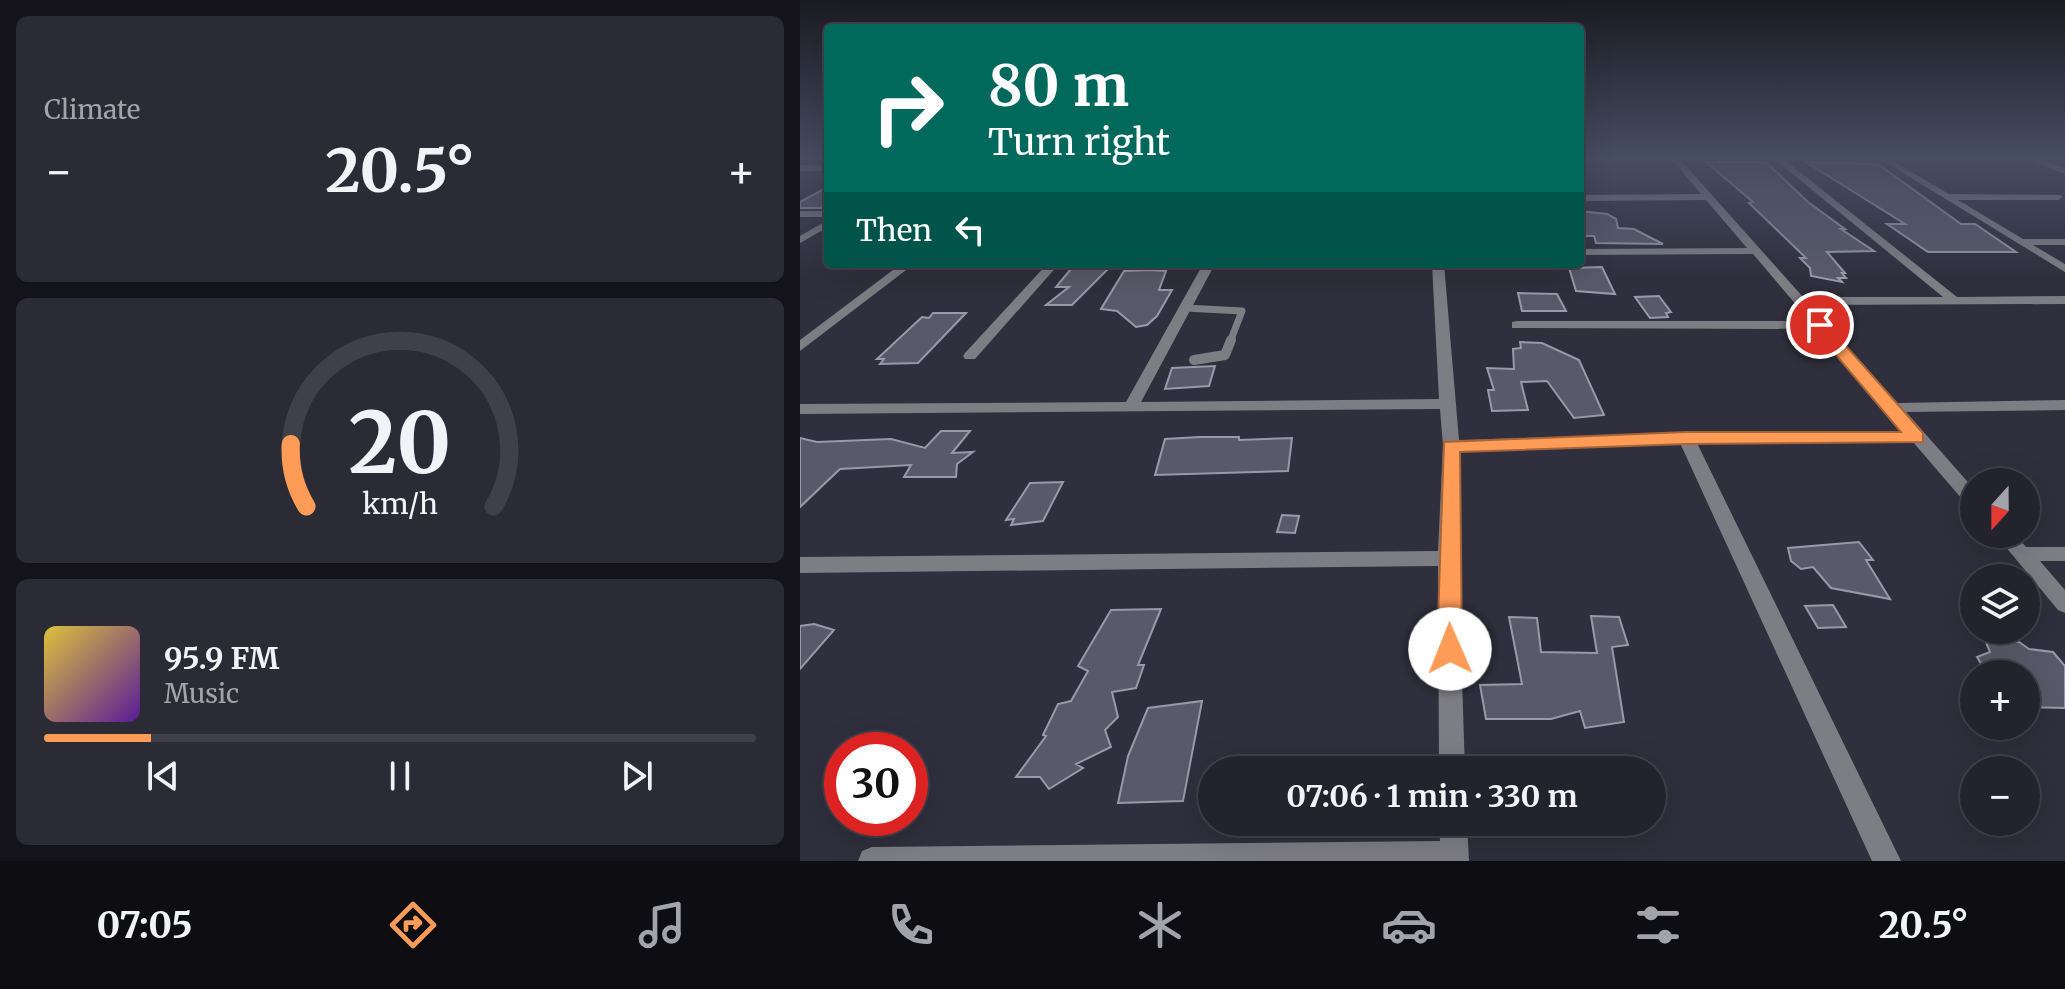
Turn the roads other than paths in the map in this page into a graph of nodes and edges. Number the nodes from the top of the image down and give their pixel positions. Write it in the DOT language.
graph roads {
  1 [pos="1686,197"];
  2 [pos="1709,197"];
  3 [pos="1826,197"];
  4 [pos="1947,197"];
  5 [pos="1584,198"];
  6 [pos="800,214"];
  7 [pos="824,214"];
  8 [pos="824,225"];
  9 [pos="800,240"];
  10 [pos="2021,242"];
  11 [pos="2065,242"];
  12 [pos="1753,251"];
  13 [pos="1584,252"];
  14 [pos="903,268"];
  15 [pos="1049,268"];
  16 [pos="1207,268"];
  17 [pos="1438,268"];
  18 [pos="2065,269"];
  19 [pos="1954,300"];
  20 [pos="2065,300"];
  21 [pos="1801,301"];
  22 [pos="1185,308"];
  23 [pos="1517,325"];
  24 [pos="1820,325"];
  25 [pos="800,347"];
  26 [pos="970,356"];
  27 [pos="1194,360"];
  28 [pos="1447,404"];
  29 [pos="2065,405"];
  30 [pos="1131,407"];
  31 [pos="1893,408"];
  32 [pos="800,409"];
  33 [pos="1916,437"];
  34 [pos="1686,438"];
  35 [pos="1451,446"];
  36 [pos="1960,486"];
  37 [pos="2017,548"];
  38 [pos="2023,554"];
  39 [pos="2065,554"];
  40 [pos="1448,558"];
  41 [pos="800,565"];
  42 [pos="2065,604"];
  43 [pos="1452,756"];
  44 [pos="1453,836"];
  45 [pos="1454,858"];
  46 [pos="872,861"];
  47 [pos="1887,861"];
  1 -- 5 [label="street"];
  2 -- 12 [label="street"];
  3 -- 19 [label="street"];
  4 -- 10 [label="street"];
  6 -- 7 [label="street"];
  8 -- 9 [label="street"];
  10 -- 11 [label="street"];
  10 -- 18 [label="street"];
  12 -- 13 [label="street"];
  12 -- 21 [label="street"];
  14 -- 25 [label="street"];
  15 -- 26 [label="street"];
  16 -- 22 [label="street"];
  17 -- 28 [label="street"];
  19 -- 20 [label="street"];
  19 -- 21 [label="street"];
  21 -- 24 [label="street"];
  22 -- 27 [label="lane"];
  22 -- 30 [label="street"];
  23 -- 24 [label="street"];
  24 -- 31 [label="street"];
  28 -- 30 [label="street"];
  28 -- 35 [label="street"];
  29 -- 31 [label="street"];
  30 -- 32 [label="street"];
  31 -- 33 [label="street"];
  33 -- 34 [label="street"];
  33 -- 36 [label="street"];
  34 -- 35 [label="street"];
  34 -- 47 [label="street"];
  35 -- 40 [label="street"];
  37 -- 38 [label="street"];
  38 -- 39 [label="street"];
  38 -- 42 [label="street"];
  40 -- 41 [label="street"];
  40 -- 43 [label="street"];
  44 -- 45 [label="street"];
  45 -- 46 [label="street"];
}
